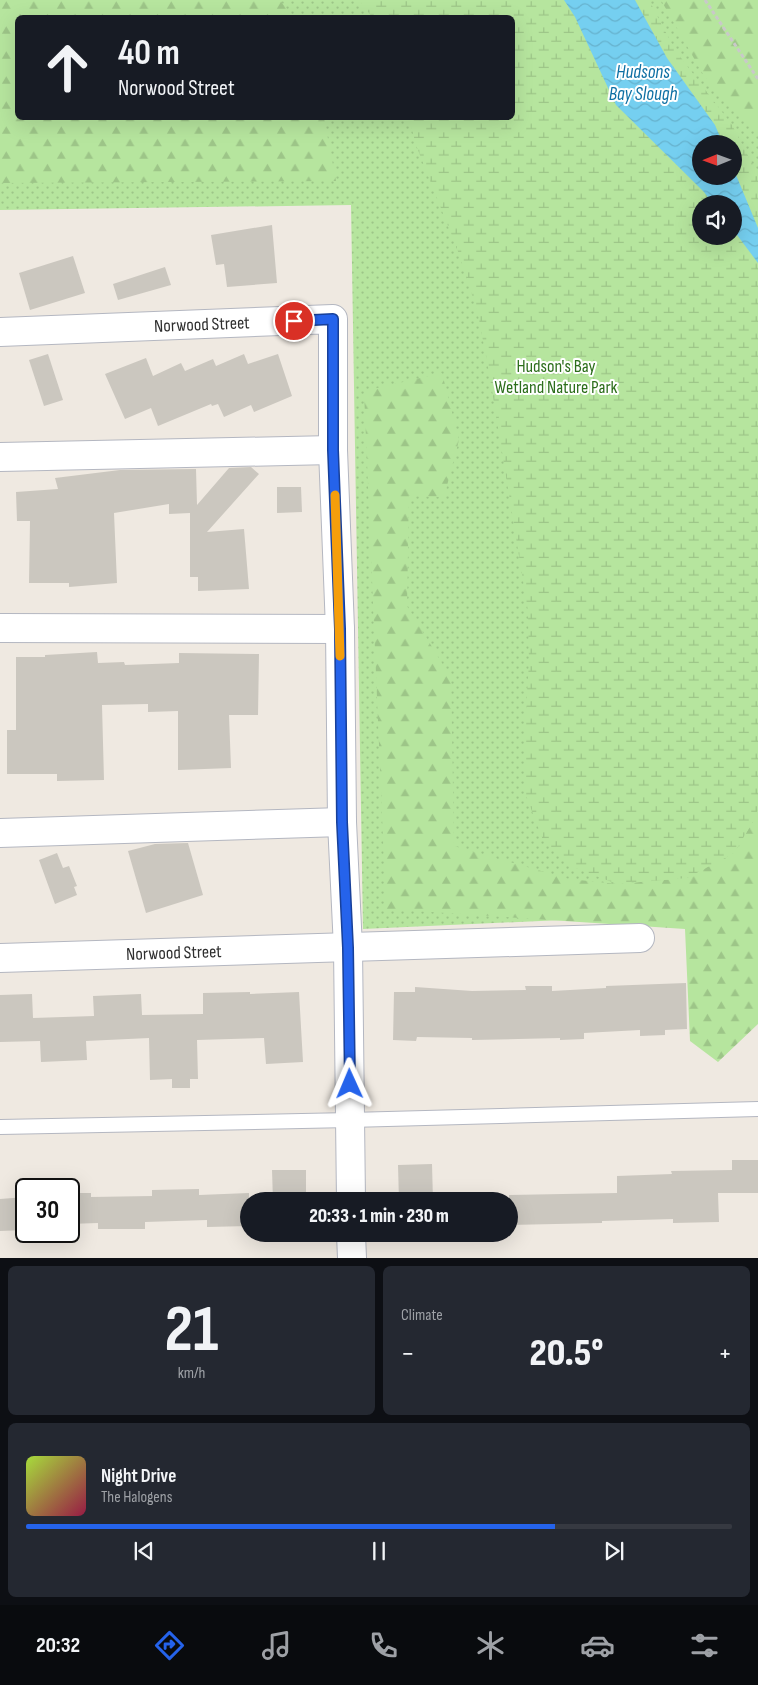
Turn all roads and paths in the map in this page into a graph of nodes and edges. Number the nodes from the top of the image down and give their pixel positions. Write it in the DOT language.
graph roads {
  1 [pos="705,0"];
  2 [pos="758,80"];
  3 [pos="0,332"];
  4 [pos="333,450"];
  5 [pos="0,456"];
  6 [pos="0,628"];
  7 [pos="340,629"];
  8 [pos="342,822"];
  9 [pos="0,833"];
  10 [pos="640,938"];
  11 [pos="348,948"];
  12 [pos="0,958"];
  13 [pos="758,1109"];
  14 [pos="350,1120"];
  15 [pos="0,1127"];
  16 [pos="351,1192"];
  17 [pos="352,1242"];
  18 [pos="352,1258"];
  1 -- 2 [label="path"];
  3 -- 4 [label="street, Norwood Street"];
  4 -- 5 [label="street"];
  4 -- 7 [label="street, Norwood Street"];
  6 -- 7 [label="street"];
  7 -- 8 [label="street, Norwood Street"];
  8 -- 9 [label="street"];
  8 -- 11 [label="street, Norwood Street"];
  10 -- 11 [label="street, Norwood Street"];
  11 -- 12 [label="street, Norwood Street"];
  11 -- 14 [label="street"];
  13 -- 14 [label="lane"];
  14 -- 15 [label="lane"];
  14 -- 16 [label="street"];
  17 -- 18 [label="street"];
}
